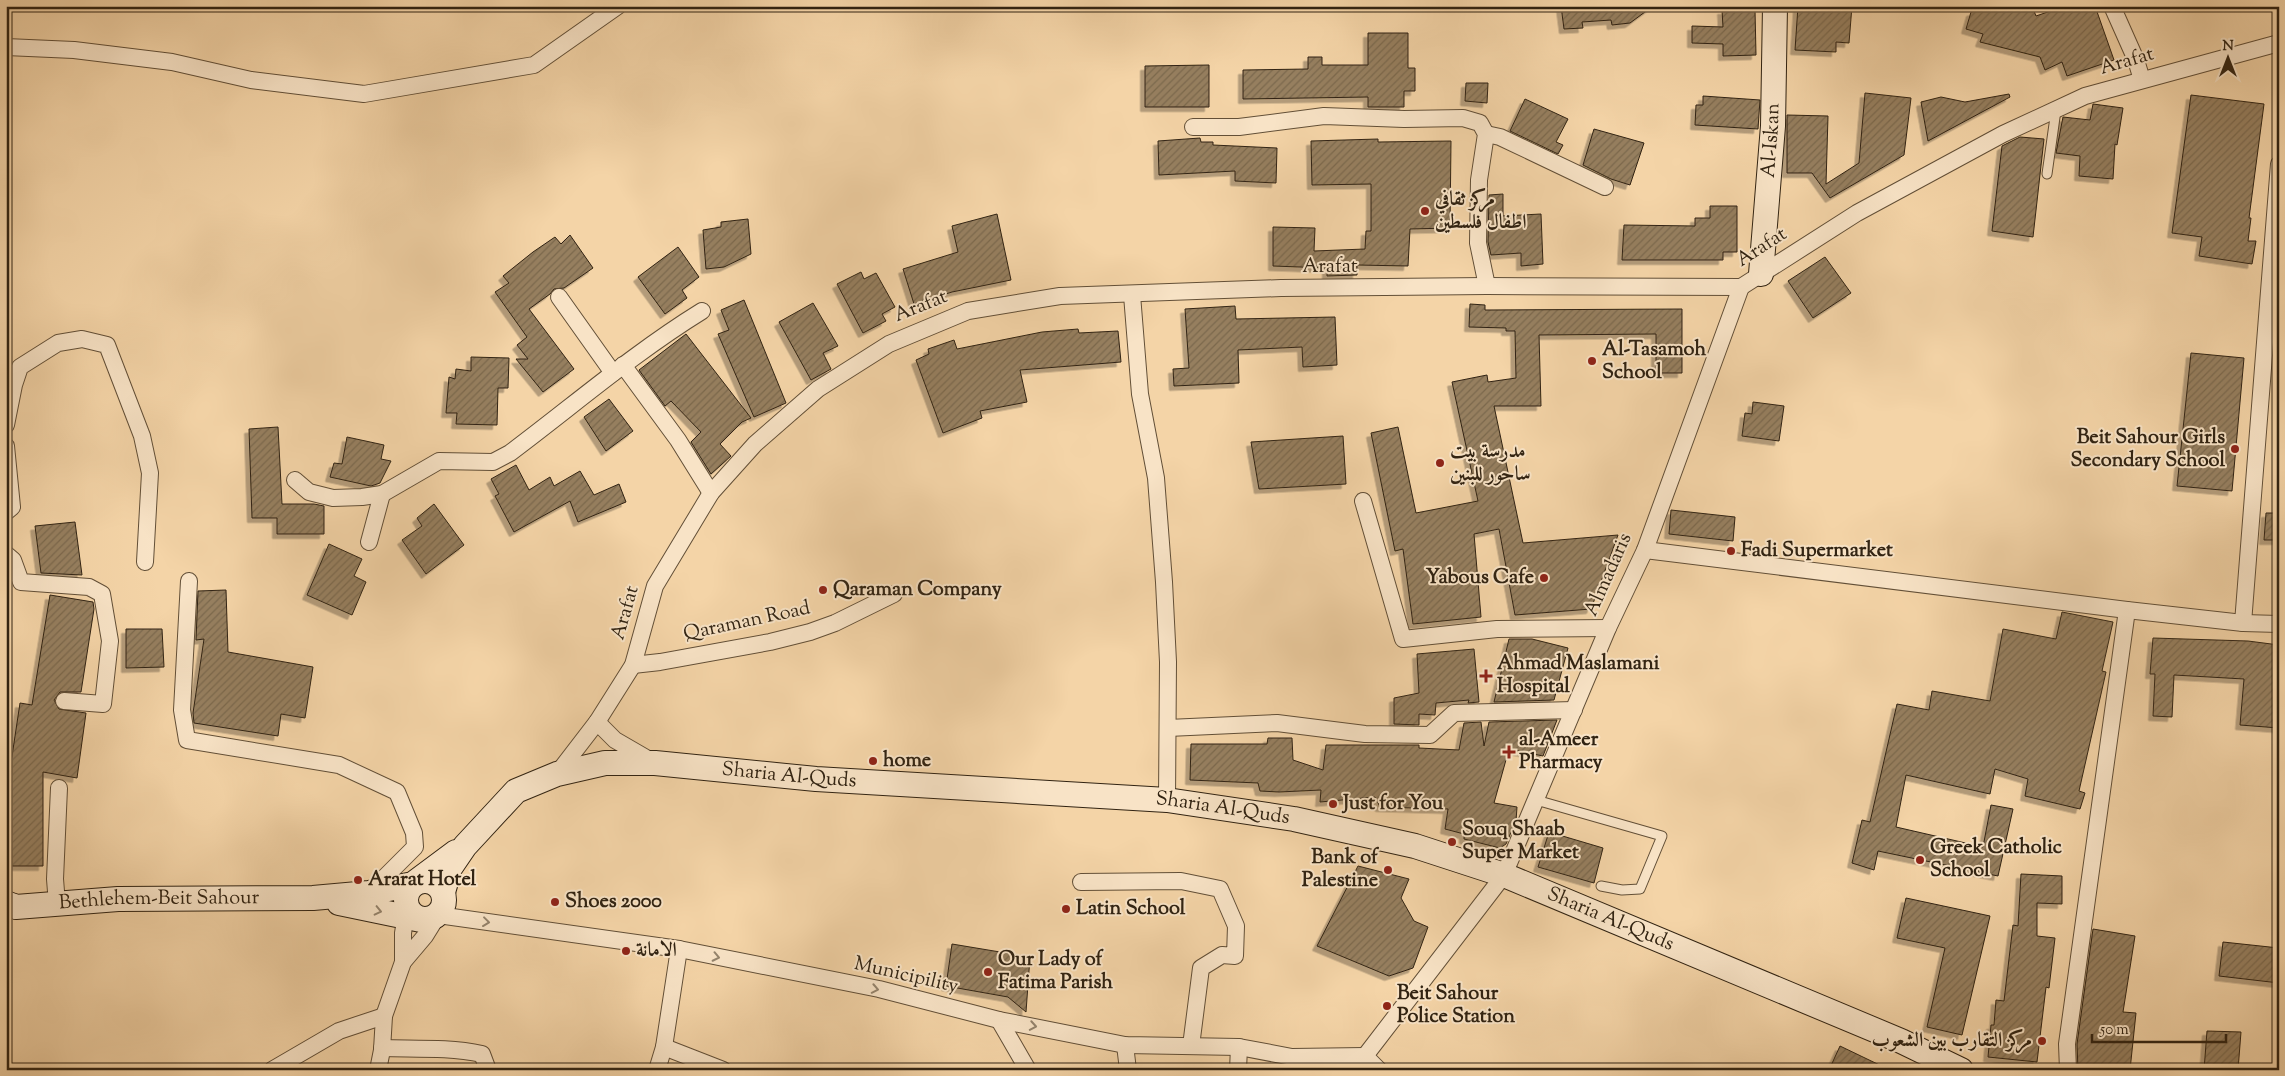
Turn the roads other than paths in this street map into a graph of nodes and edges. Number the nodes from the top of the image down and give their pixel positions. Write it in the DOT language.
graph roads {
  1 [pos="618,6"];
  2 [pos="1775,6"];
  3 [pos="2112,6"];
  4 [pos="2279,43"];
  5 [pos="6,47"];
  6 [pos="2142,80"];
  7 [pos="2056,110"];
  8 [pos="1193,127"];
  9 [pos="1486,134"];
  10 [pos="2279,164"];
  11 [pos="2047,174"];
  12 [pos="1605,187"];
  13 [pos="1762,274"];
  14 [pos="1487,286"];
  15 [pos="1741,288"];
  16 [pos="1132,295"];
  17 [pos="559,297"];
  18 [pos="702,311"];
  19 [pos="2274,313"];
  20 [pos="618,369"];
  21 [pos="6,425"];
  22 [pos="6,446"];
  23 [pos="295,480"];
  24 [pos="711,493"];
  25 [pos="382,494"];
  26 [pos="1363,501"];
  27 [pos="6,512"];
  28 [pos="369,542"];
  29 [pos="1645,550"];
  30 [pos="6,554"];
  31 [pos="145,562"];
  32 [pos="190,581"];
  33 [pos="894,594"];
  34 [pos="2128,610"];
  35 [pos="2242,623"];
  36 [pos="2279,624"];
  37 [pos="1608,628"];
  38 [pos="633,664"];
  39 [pos="64,701"];
  40 [pos="1574,710"];
  41 [pos="598,722"];
  42 [pos="1168,728"];
  43 [pos="654,763"];
  44 [pos="557,774"];
  45 [pos="59,788"];
  46 [pos="1168,800"];
  47 [pos="1536,800"];
  48 [pos="466,846"];
  49 [pos="1504,875"];
  50 [pos="1081,882"];
  51 [pos="413,884"];
  52 [pos="1601,886"];
  53 [pos="443,892"];
  54 [pos="369,893"];
  55 [pos="313,898"];
  56 [pos="6,903"];
  57 [pos="57,904"];
  58 [pos="418,915"];
  59 [pos="679,949"];
  60 [pos="403,962"];
  61 [pos="384,1016"];
  62 [pos="999,1020"];
  63 [pos="1125,1045"];
  64 [pos="1191,1046"];
  65 [pos="664,1047"];
  66 [pos="1239,1047"];
  67 [pos="382,1048"];
  68 [pos="1365,1056"];
  69 [pos="272,1070"];
  70 [pos="378,1070"];
  71 [pos="488,1070"];
  72 [pos="657,1070"];
  73 [pos="723,1070"];
  74 [pos="1028,1070"];
  75 [pos="1128,1070"];
  76 [pos="1238,1070"];
  77 [pos="1379,1070"];
  78 [pos="1962,1070"];
  79 [pos="2068,1070"];
  1 -- 5 [label="street"];
  2 -- 13 [label="main road, Al-Iskan"];
  3 -- 6 [label="street"];
  4 -- 6 [label="street, Arafat"];
  6 -- 7 [label="street, Arafat"];
  7 -- 11 [label="lane"];
  7 -- 13 [label="street, Arafat"];
  8 -- 9 [label="street"];
  9 -- 12 [label="street"];
  9 -- 14 [label="street"];
  10 -- 19 [label="street"];
  13 -- 15 [label="street, Arafat"];
  14 -- 15 [label="street, Arafat"];
  14 -- 16 [label="street, Arafat"];
  15 -- 29 [label="street, Almadaris"];
  16 -- 24 [label="street, Arafat"];
  16 -- 42 [label="street"];
  17 -- 20 [label="street"];
  18 -- 20 [label="street"];
  19 -- 35 [label="street"];
  20 -- 24 [label="street"];
  20 -- 25 [label="street"];
  21 -- 31 [label="street"];
  22 -- 27 [label="street"];
  23 -- 25 [label="street"];
  24 -- 38 [label="street, Arafat"];
  25 -- 28 [label="street"];
  26 -- 37 [label="street"];
  29 -- 34 [label="street"];
  29 -- 37 [label="street, Almadaris"];
  30 -- 39 [label="street"];
  32 -- 54 [label="street"];
  33 -- 38 [label="street, Qaraman Road"];
  34 -- 35 [label="street"];
  34 -- 79 [label="street"];
  35 -- 36 [label="street"];
  37 -- 40 [label="street, Almadaris"];
  38 -- 41 [label="street, Arafat"];
  40 -- 42 [label="street"];
  40 -- 47 [label="street, Almadaris"];
  41 -- 43 [label="street"];
  41 -- 44 [label="street, Arafat"];
  42 -- 46 [label="street"];
  43 -- 44 [label="main road, Sharia Al-Quds"];
  43 -- 46 [label="main road, Sharia Al-Quds"];
  44 -- 48 [label="main road, Sharia Al-Quds"];
  45 -- 57 [label="street"];
  46 -- 49 [label="main road, Sharia Al-Quds"];
  47 -- 49 [label="street, Almadaris"];
  47 -- 52 [label="lane"];
  48 -- 51 [label="main road, Sharia Al-Quds"];
  48 -- 53 [label="main road, Sharia Al-Quds"];
  49 -- 68 [label="street, Almadaris"];
  49 -- 78 [label="main road, Sharia Al-Quds"];
  50 -- 64 [label="street"];
  51 -- 53 [label="main road"];
  51 -- 54 [label="main road, Bethlehem-Beit Sahour"];
  51 -- 58 [label="main road"];
  53 -- 58 [label="main road"];
  54 -- 55 [label="main road, Bethlehem-Beit Sahour"];
  55 -- 57 [label="main road, Bethlehem-Beit Sahour"];
  55 -- 58 [label="main road, Bethlehem-Beit Sahour, one-way"];
  56 -- 57 [label="main road, Bethlehem-Beit Sahour"];
  58 -- 59 [label="street, Municipility, one-way"];
  58 -- 60 [label="street"];
  58 -- 60 [label="street"];
  59 -- 62 [label="street, Municipility, one-way"];
  59 -- 65 [label="street"];
  60 -- 61 [label="street"];
  61 -- 67 [label="street"];
  61 -- 69 [label="street"];
  62 -- 63 [label="street, Municipility, one-way"];
  62 -- 74 [label="street"];
  63 -- 64 [label="street, Municipility"];
  63 -- 75 [label="street"];
  64 -- 66 [label="street, Municipility"];
  65 -- 72 [label="street"];
  65 -- 73 [label="street"];
  66 -- 68 [label="street, Municipility"];
  66 -- 76 [label="street"];
  67 -- 70 [label="street"];
  67 -- 71 [label="street"];
  68 -- 77 [label="street"];
}
